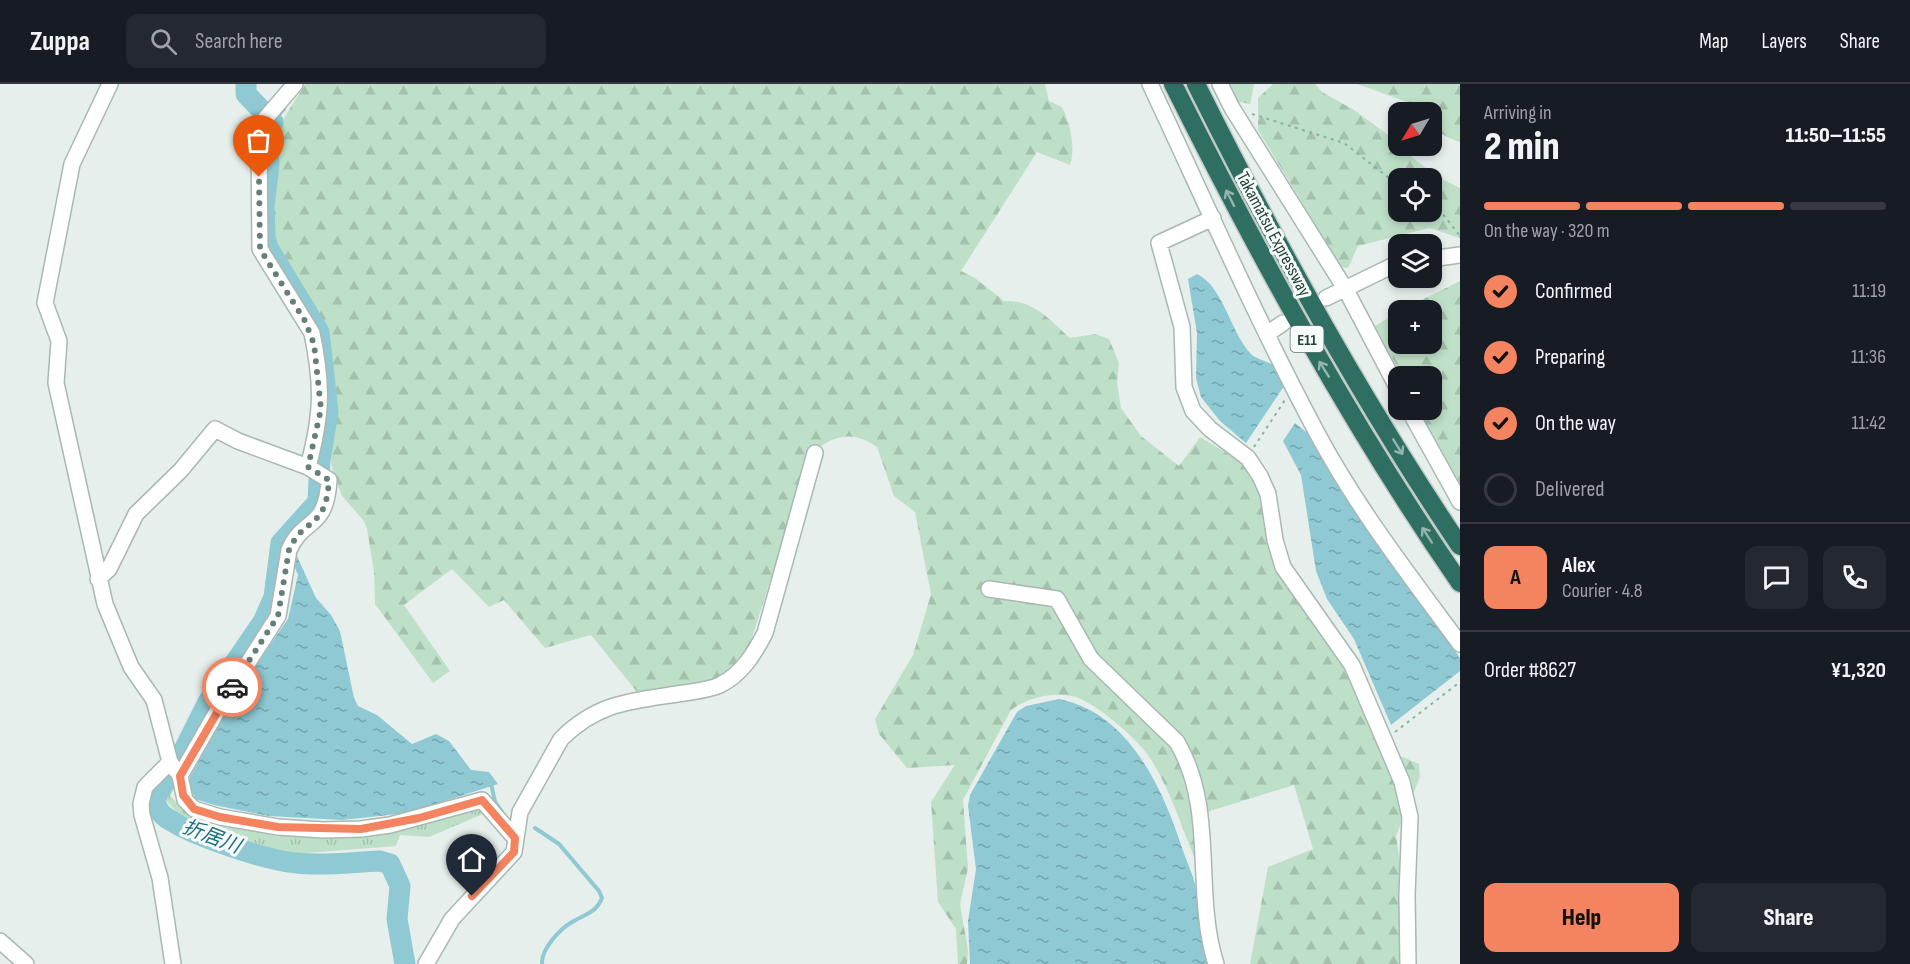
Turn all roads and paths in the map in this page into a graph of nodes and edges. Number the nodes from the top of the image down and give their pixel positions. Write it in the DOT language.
graph roads {
  1 [pos="110,84"];
  2 [pos="1150,84"];
  3 [pos="1173,84"];
  4 [pos="1196,84"];
  5 [pos="1220,84"];
  6 [pos="293,86"];
  7 [pos="1232,108"];
  8 [pos="1388,177"];
  9 [pos="1442,213"];
  10 [pos="1213,218"];
  11 [pos="1460,236"];
  12 [pos="1460,255"];
  13 [pos="1442,257"];
  14 [pos="1388,268"];
  15 [pos="1346,290"];
  16 [pos="1326,298"];
  17 [pos="1283,323"];
  18 [pos="1267,334"];
  19 [pos="1388,370"];
  20 [pos="1297,393"];
  21 [pos="1415,420"];
  22 [pos="815,453"];
  23 [pos="1248,458"];
  24 [pos="316,472"];
  25 [pos="1460,502"];
  26 [pos="1460,546"];
  27 [pos="98,579"];
  28 [pos="1460,583"];
  29 [pos="989,589"];
  30 [pos="1460,644"];
  31 [pos="1460,682"];
  32 [pos="1384,741"];
  33 [pos="175,768"];
  34 [pos="515,838"];
  35 [pos="0,941"];
  36 [pos="26,964"];
  37 [pos="173,964"];
  38 [pos="426,964"];
  39 [pos="1216,964"];
  40 [pos="1408,964"];
  1 -- 27 [label="street"];
  2 -- 10 [label="street"];
  28 -- 3 [label="highway, Takamatsu Expressway / E11, one-way"];
  4 -- 26 [label="highway, Takamatsu Expressway / E11, one-way"];
  5 -- 7 [label="street"];
  6 -- 24 [label="street"];
  7 -- 8 [label="path"];
  7 -- 15 [label="street"];
  9 -- 11 [label="path"];
  10 -- 18 [label="street"];
  10 -- 23 [label="street"];
  12 -- 13 [label="street"];
  14 -- 15 [label="street"];
  15 -- 16 [label="street"];
  15 -- 19 [label="street"];
  17 -- 18 [label="street"];
  18 -- 20 [label="street"];
  20 -- 23 [label="path"];
  20 -- 30 [label="street"];
  21 -- 25 [label="street"];
  22 -- 34 [label="street"];
  23 -- 32 [label="street"];
  24 -- 27 [label="street"];
  24 -- 33 [label="street"];
  27 -- 33 [label="street"];
  29 -- 39 [label="street"];
  31 -- 32 [label="path"];
  32 -- 40 [label="street"];
  33 -- 34 [label="street"];
  33 -- 37 [label="street"];
  34 -- 38 [label="street"];
  35 -- 36 [label="street"];
}
